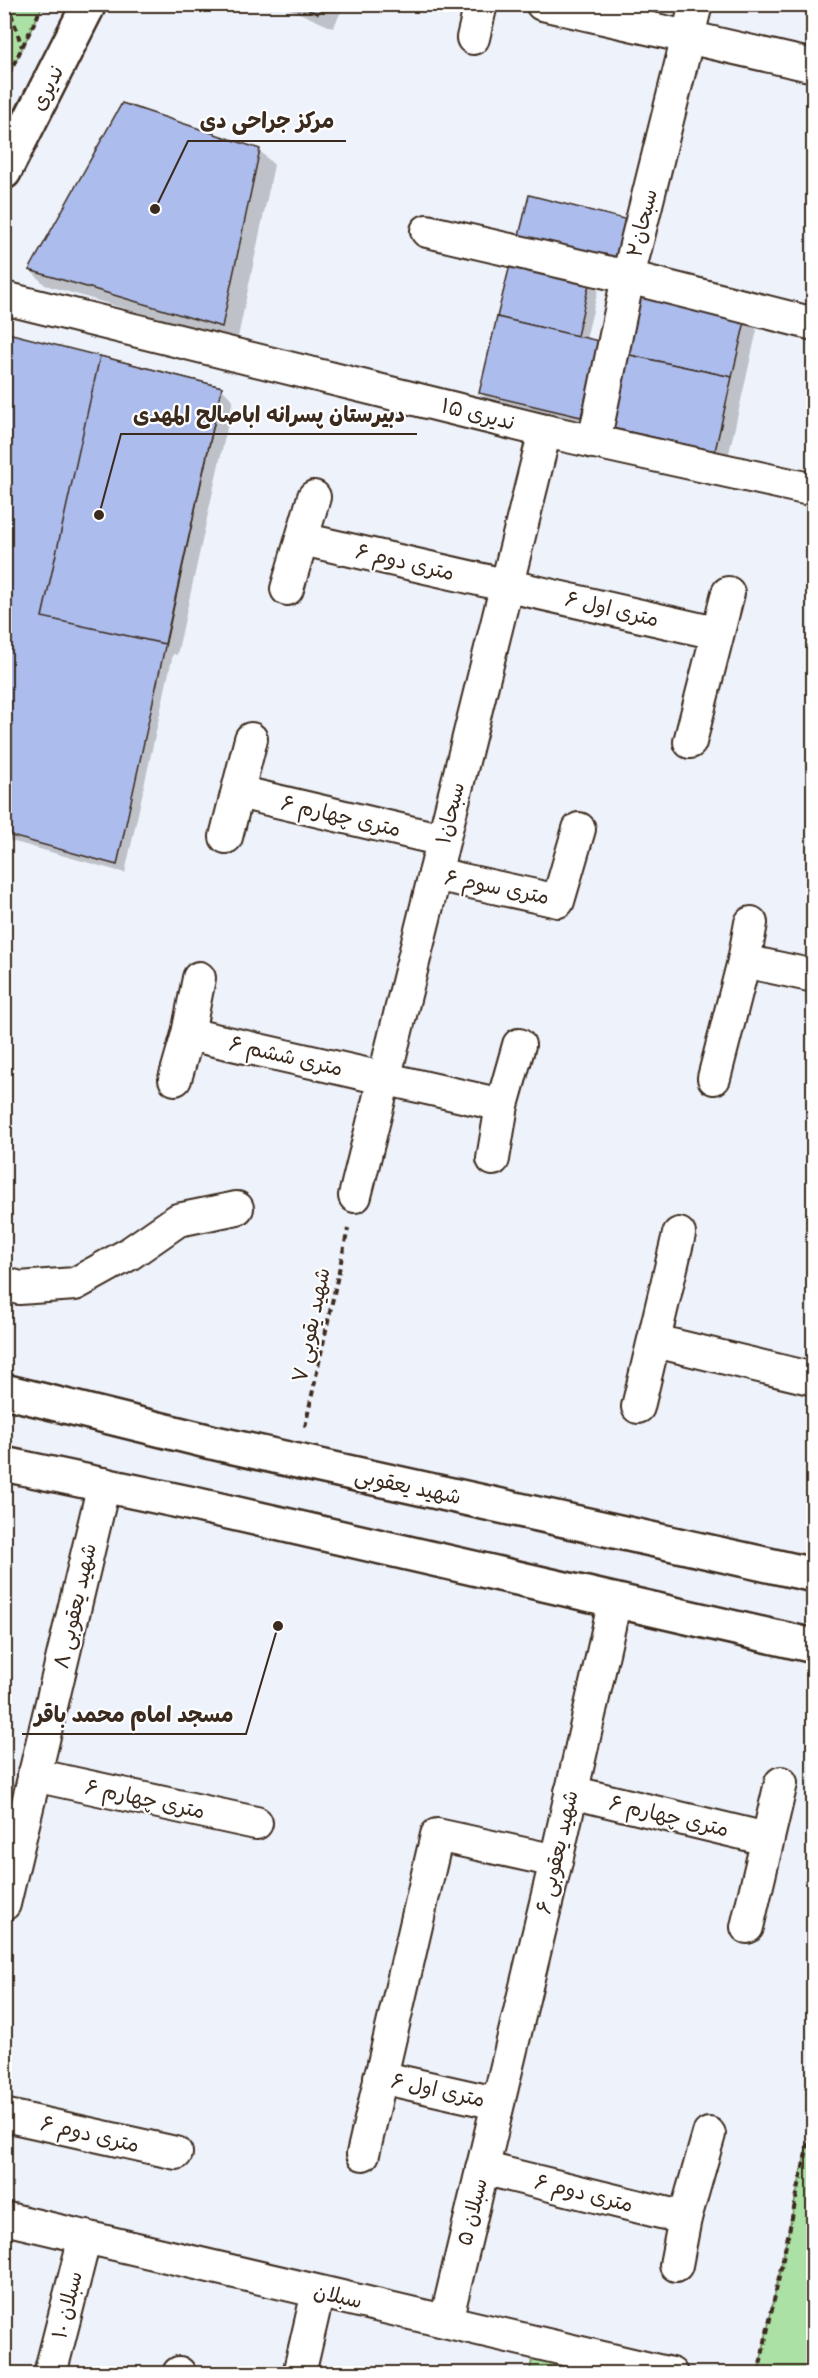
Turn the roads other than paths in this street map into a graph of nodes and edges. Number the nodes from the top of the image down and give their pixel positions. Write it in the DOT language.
graph roads {
  1 [pos="89,4"];
  2 [pos="481,4"];
  3 [pos="542,4"];
  4 [pos="696,4"];
  5 [pos="688,37"];
  6 [pos="473,38"];
  7 [pos="813,66"];
  8 [pos="4,172"];
  9 [pos="427,231"];
  10 [pos="628,277"];
  11 [pos="4,298"];
  12 [pos="813,324"];
  13 [pos="545,430"];
  14 [pos="594,442"];
  15 [pos="813,490"];
  16 [pos="314,496"];
  17 [pos="302,539"];
  18 [pos="508,585"];
  19 [pos="287,589"];
  20 [pos="728,593"];
  21 [pos="716,633"];
  22 [pos="251,739"];
  23 [pos="690,742"];
  24 [pos="238,792"];
  25 [pos="579,829"];
  26 [pos="226,837"];
  27 [pos="443,840"];
  28 [pos="435,874"];
  29 [pos="751,923"];
  30 [pos="744,961"];
  31 [pos="813,976"];
  32 [pos="199,978"];
  33 [pos="188,1034"];
  34 [pos="519,1045"];
  35 [pos="384,1078"];
  36 [pos="714,1078"];
  37 [pos="175,1079"];
  38 [pos="502,1105"];
  39 [pos="493,1158"];
  40 [pos="355,1196"];
  41 [pos="237,1208"];
  42 [pos="679,1234"];
  43 [pos="7,1293"];
  44 [pos="655,1341"];
  45 [pos="813,1379"];
  46 [pos="4,1391"];
  47 [pos="639,1407"];
  48 [pos="4,1464"];
  49 [pos="104,1484"];
  50 [pos="813,1575"];
  51 [pos="615,1600"];
  52 [pos="813,1646"];
  53 [pos="34,1775"];
  54 [pos="781,1784"];
  55 [pos="571,1792"];
  56 [pos="15,1812"];
  57 [pos="256,1823"];
  58 [pos="767,1839"];
  59 [pos="556,1861"];
  60 [pos="4,1904"];
  61 [pos="747,1927"];
  62 [pos="380,2077"];
  63 [pos="496,2103"];
  64 [pos="4,2115"];
  65 [pos="709,2134"];
  66 [pos="176,2153"];
  67 [pos="363,2154"];
  68 [pos="483,2168"];
  69 [pos="4,2218"];
  70 [pos="685,2218"];
  71 [pos="85,2237"];
  72 [pos="676,2265"];
  73 [pos="318,2292"];
  74 [pos="446,2321"];
  75 [pos="50,2373"];
  76 [pos="298,2373"];
  77 [pos="671,2373"];
  1 -- 8 [label="street, ندیری"];
  2 -- 6 [label="street"];
  3 -- 5 [label="street"];
  4 -- 5 [label="street, سبحان۲"];
  5 -- 7 [label="street"];
  5 -- 10 [label="street, سبحان۲"];
  9 -- 10 [label="street"];
  10 -- 12 [label="street"];
  10 -- 14 [label="street, سبحان۲"];
  11 -- 13 [label="street, ندیری ۱۵"];
  13 -- 14 [label="street, ندیری ۱۵"];
  13 -- 18 [label="street, سبحان۱"];
  14 -- 15 [label="street, ندیری ۱۵"];
  16 -- 17 [label="street"];
  17 -- 18 [label="street, ۶ متری دوم"];
  17 -- 19 [label="street"];
  18 -- 21 [label="street, ۶ متری اول"];
  18 -- 27 [label="street, سبحان۱"];
  20 -- 21 [label="street"];
  21 -- 23 [label="street"];
  22 -- 24 [label="street"];
  24 -- 26 [label="street"];
  24 -- 27 [label="street, ۶ متری چهارم"];
  25 -- 28 [label="street, ۶ متری سوم"];
  27 -- 28 [label="street, سبحان۱"];
  28 -- 35 [label="street, سبحان۱"];
  29 -- 30 [label="street"];
  30 -- 31 [label="street"];
  30 -- 36 [label="street"];
  32 -- 33 [label="street"];
  33 -- 35 [label="street, ۶ متری ششم"];
  33 -- 37 [label="street"];
  34 -- 38 [label="street"];
  35 -- 38 [label="street, ۶ متری ششم"];
  35 -- 40 [label="street, سبحان۱"];
  38 -- 39 [label="street"];
  41 -- 43 [label="street"];
  42 -- 44 [label="street"];
  44 -- 45 [label="street"];
  44 -- 47 [label="street"];
  46 -- 50 [label="street, شهید یعقوبی"];
  48 -- 49 [label="street"];
  49 -- 51 [label="street"];
  49 -- 53 [label="street, شهید یعقوبی ۸"];
  51 -- 52 [label="street"];
  51 -- 55 [label="street, شهید یعقوبی ۶"];
  53 -- 56 [label="street, شهید یعقوبی ۸"];
  53 -- 57 [label="street, ۶ متری چهارم"];
  54 -- 58 [label="street"];
  55 -- 58 [label="street, ۶ متری چهارم"];
  55 -- 59 [label="street, شهید یعقوبی ۶"];
  56 -- 60 [label="street, شهید یعقوبی ۸"];
  58 -- 61 [label="street"];
  59 -- 62 [label="street"];
  59 -- 63 [label="street, شهید یعقوبی ۶"];
  62 -- 63 [label="street, ۶ متری اول"];
  62 -- 67 [label="street"];
  63 -- 68 [label="street, سبلان ۵"];
  64 -- 66 [label="street, ۶ متری دوم"];
  65 -- 70 [label="street"];
  68 -- 70 [label="street, ۶ متری دوم"];
  68 -- 74 [label="street, سبلان ۵"];
  69 -- 71 [label="street, سبلان"];
  70 -- 72 [label="street"];
  71 -- 73 [label="street, سبلان"];
  71 -- 75 [label="street, سبلان ۱۰"];
  73 -- 74 [label="street, سبلان"];
  73 -- 76 [label="street"];
  74 -- 77 [label="street, سبلان"];
}
